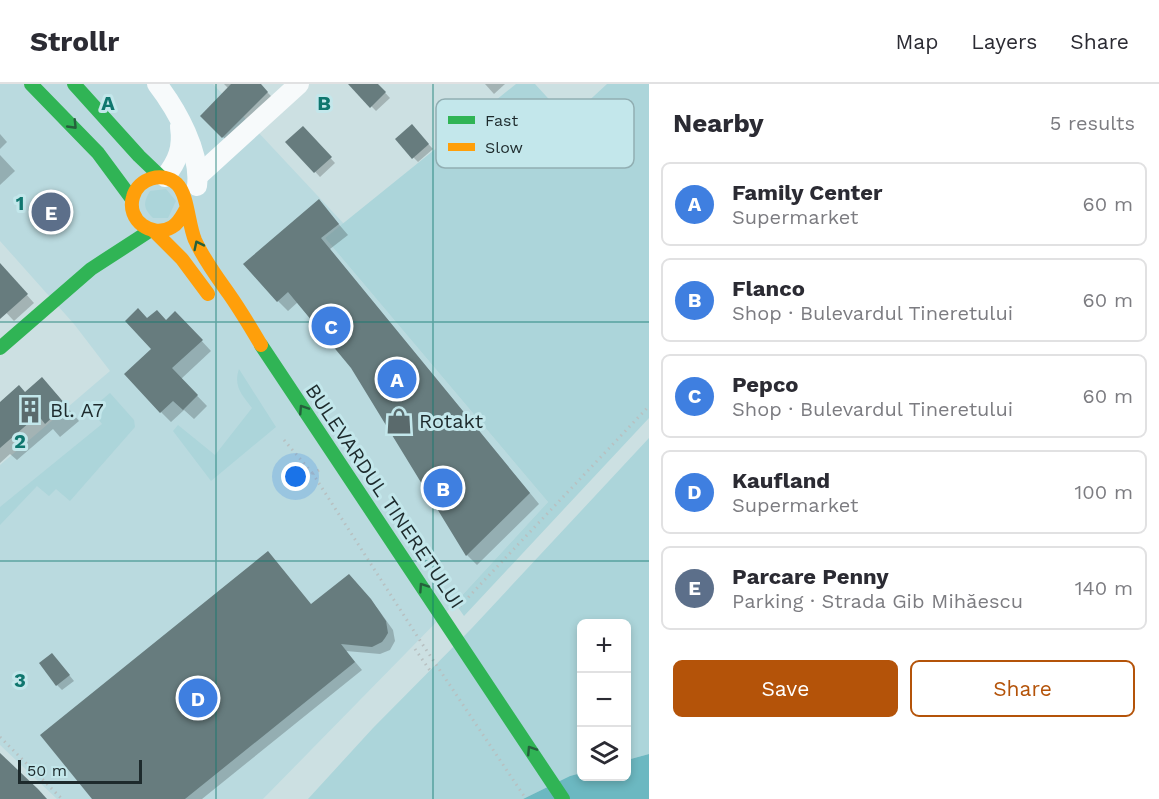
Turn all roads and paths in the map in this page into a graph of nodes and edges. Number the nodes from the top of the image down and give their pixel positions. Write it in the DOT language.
graph roads {
  1 [pos="31,84"];
  2 [pos="74,84"];
  3 [pos="157,84"];
  4 [pos="299,84"];
  5 [pos="176,115"];
  6 [pos="198,176"];
  7 [pos="163,177"];
  8 [pos="132,203"];
  9 [pos="186,208"];
  10 [pos="124,222"];
  11 [pos="153,231"];
  12 [pos="116,237"];
  13 [pos="91,269"];
  14 [pos="214,303"];
  15 [pos="0,348"];
  16 [pos="649,406"];
  17 [pos="284,440"];
  18 [pos="323,467"];
  19 [pos="313,474"];
  20 [pos="455,611"];
  21 [pos="415,648"];
  22 [pos="431,672"];
  23 [pos="0,737"];
  24 [pos="62,799"];
  25 [pos="526,799"];
  26 [pos="564,799"];
  1 -- 8 [label="main road, one-way"];
  2 -- 7 [label="main road, BULEVARDUL TINERETULUI"];
  3 -- 5 [label="street"];
  4 -- 6 [label="street"];
  5 -- 6 [label="street"];
  5 -- 7 [label="street"];
  6 -- 9 [label="street"];
  7 -- 8 [label="main road"];
  7 -- 9 [label="main road, BULEVARDUL TINERETULUI"];
  8 -- 10 [label="main road"];
  8 -- 11 [label="main road"];
  9 -- 11 [label="main road"];
  26 -- 9 [label="main road, BULEVARDUL TINERETULUI, one-way"];
  11 -- 13 [label="main road"];
  11 -- 14 [label="main road"];
  12 -- 13 [label="main road"];
  13 -- 15 [label="main road"];
  16 -- 20 [label="path"];
  17 -- 19 [label="path"];
  18 -- 19 [label="path"];
  19 -- 25 [label="path"];
  21 -- 22 [label="path"];
  23 -- 24 [label="path"];
}
